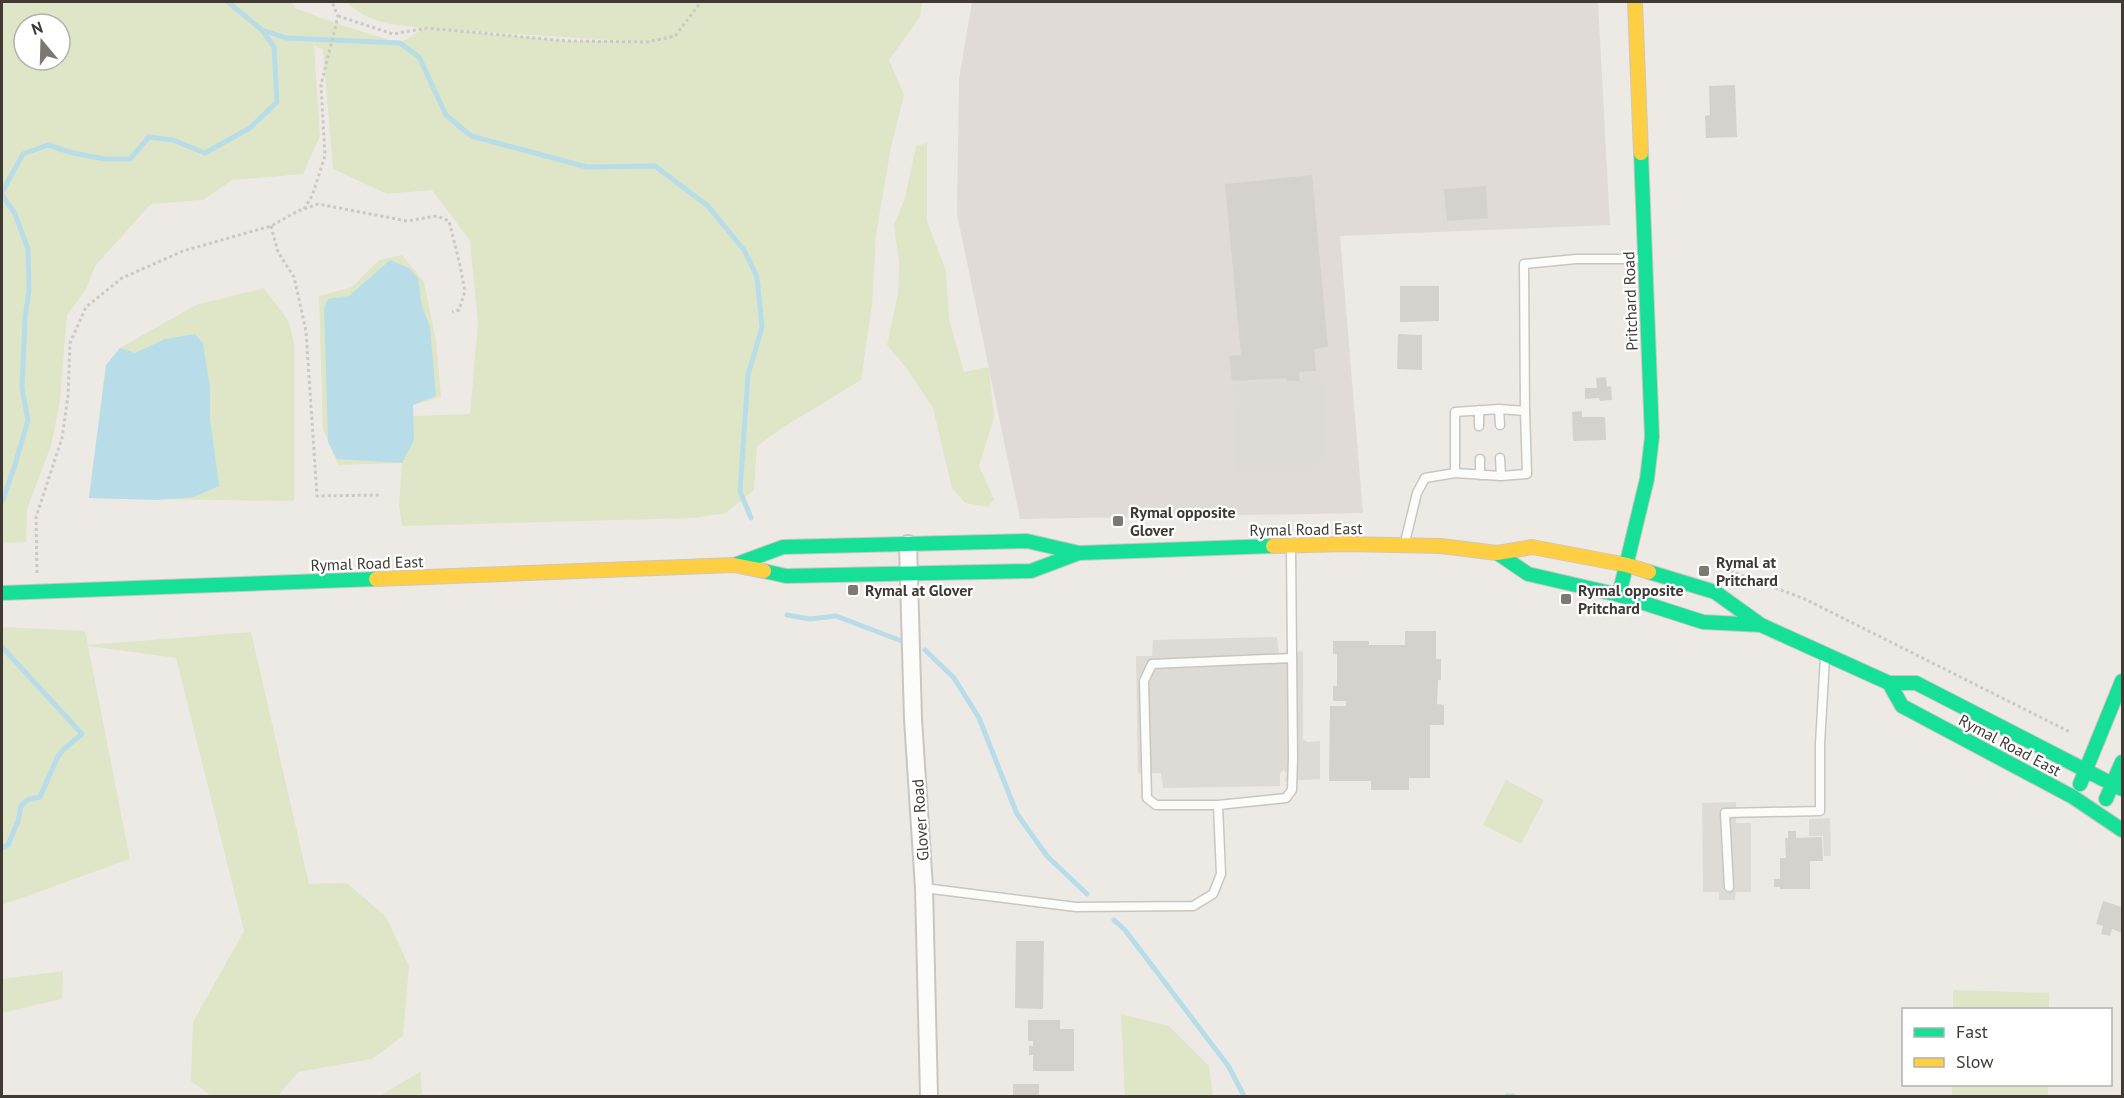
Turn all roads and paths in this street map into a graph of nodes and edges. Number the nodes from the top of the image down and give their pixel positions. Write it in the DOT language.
graph roads {
  1 [pos="332,2"];
  2 [pos="699,2"];
  3 [pos="1635,2"];
  4 [pos="338,16"];
  5 [pos="303,209"];
  6 [pos="271,226"];
  7 [pos="1645,259"];
  8 [pos="452,312"];
  9 [pos="1499,409"];
  10 [pos="1479,410"];
  11 [pos="1524,411"];
  12 [pos="1500,425"];
  13 [pos="1479,426"];
  14 [pos="1500,458"];
  15 [pos="1480,459"];
  16 [pos="1455,473"];
  17 [pos="1480,475"];
  18 [pos="1502,476"];
  19 [pos="380,495"];
  20 [pos="908,544"];
  21 [pos="1404,545"];
  22 [pos="1291,546"];
  23 [pos="1497,553"];
  24 [pos="1079,554"];
  25 [pos="734,565"];
  26 [pos="1627,565"];
  27 [pos="1719,567"];
  28 [pos="909,574"];
  29 [pos="37,592"];
  30 [pos="2,594"];
  31 [pos="1619,596"];
  32 [pos="1761,625"];
  33 [pos="1826,654"];
  34 [pos="1292,658"];
  35 [pos="2122,681"];
  36 [pos="1889,683"];
  37 [pos="2070,732"];
  38 [pos="2122,762"];
  39 [pos="2086,771"];
  40 [pos="2118,786"];
  41 [pos="2073,797"];
  42 [pos="1218,806"];
  43 [pos="2099,815"];
  44 [pos="2122,830"];
  45 [pos="1729,887"];
  46 [pos="924,888"];
  47 [pos="928,1096"];
  1 -- 4 [label="path"];
  2 -- 4 [label="path"];
  3 -- 7 [label="main road, Pritchard Road"];
  4 -- 5 [label="path"];
  5 -- 6 [label="path"];
  5 -- 8 [label="path"];
  6 -- 19 [label="path"];
  6 -- 29 [label="path"];
  7 -- 11 [label="lane"];
  7 -- 26 [label="main road, Pritchard Road"];
  9 -- 10 [label="lane"];
  9 -- 11 [label="lane"];
  9 -- 12 [label="lane"];
  10 -- 13 [label="lane"];
  10 -- 16 [label="lane"];
  11 -- 18 [label="lane"];
  14 -- 18 [label="lane"];
  15 -- 17 [label="lane"];
  16 -- 17 [label="lane"];
  16 -- 21 [label="lane"];
  17 -- 18 [label="lane"];
  20 -- 24 [label="main road, Rymal Road East"];
  20 -- 25 [label="main road, Rymal Road East"];
  20 -- 28 [label="street, Glover Road"];
  21 -- 22 [label="main road, Rymal Road East"];
  21 -- 23 [label="main road, Rymal Road East"];
  22 -- 24 [label="main road, Rymal Road East"];
  22 -- 34 [label="lane"];
  23 -- 26 [label="main road, Rymal Road East"];
  23 -- 31 [label="main road, Rymal Road East"];
  24 -- 28 [label="main road, Rymal Road East"];
  25 -- 28 [label="main road, Rymal Road East"];
  25 -- 29 [label="main road, Rymal Road East"];
  26 -- 31 [label="main road, Pritchard Road"];
  26 -- 32 [label="main road, Rymal Road East"];
  27 -- 37 [label="path"];
  28 -- 46 [label="street, Glover Road"];
  29 -- 30 [label="main road, Rymal Road East"];
  31 -- 32 [label="main road, Rymal Road East"];
  32 -- 33 [label="main road, Rymal Road East"];
  33 -- 36 [label="main road, Rymal Road East"];
  33 -- 45 [label="lane"];
  34 -- 42 [label="lane"];
  34 -- 42 [label="lane"];
  35 -- 39 [label="main road"];
  36 -- 39 [label="main road, Rymal Road East"];
  36 -- 41 [label="main road, Rymal Road East"];
  38 -- 40 [label="main road"];
  39 -- 40 [label="main road, Rymal Road East"];
  39 -- 41 [label="main road"];
  40 -- 43 [label="main road"];
  41 -- 43 [label="main road, Rymal Road East"];
  42 -- 46 [label="lane"];
  43 -- 44 [label="main road, Rymal Road East"];
  46 -- 47 [label="street, Glover Road"];
}
